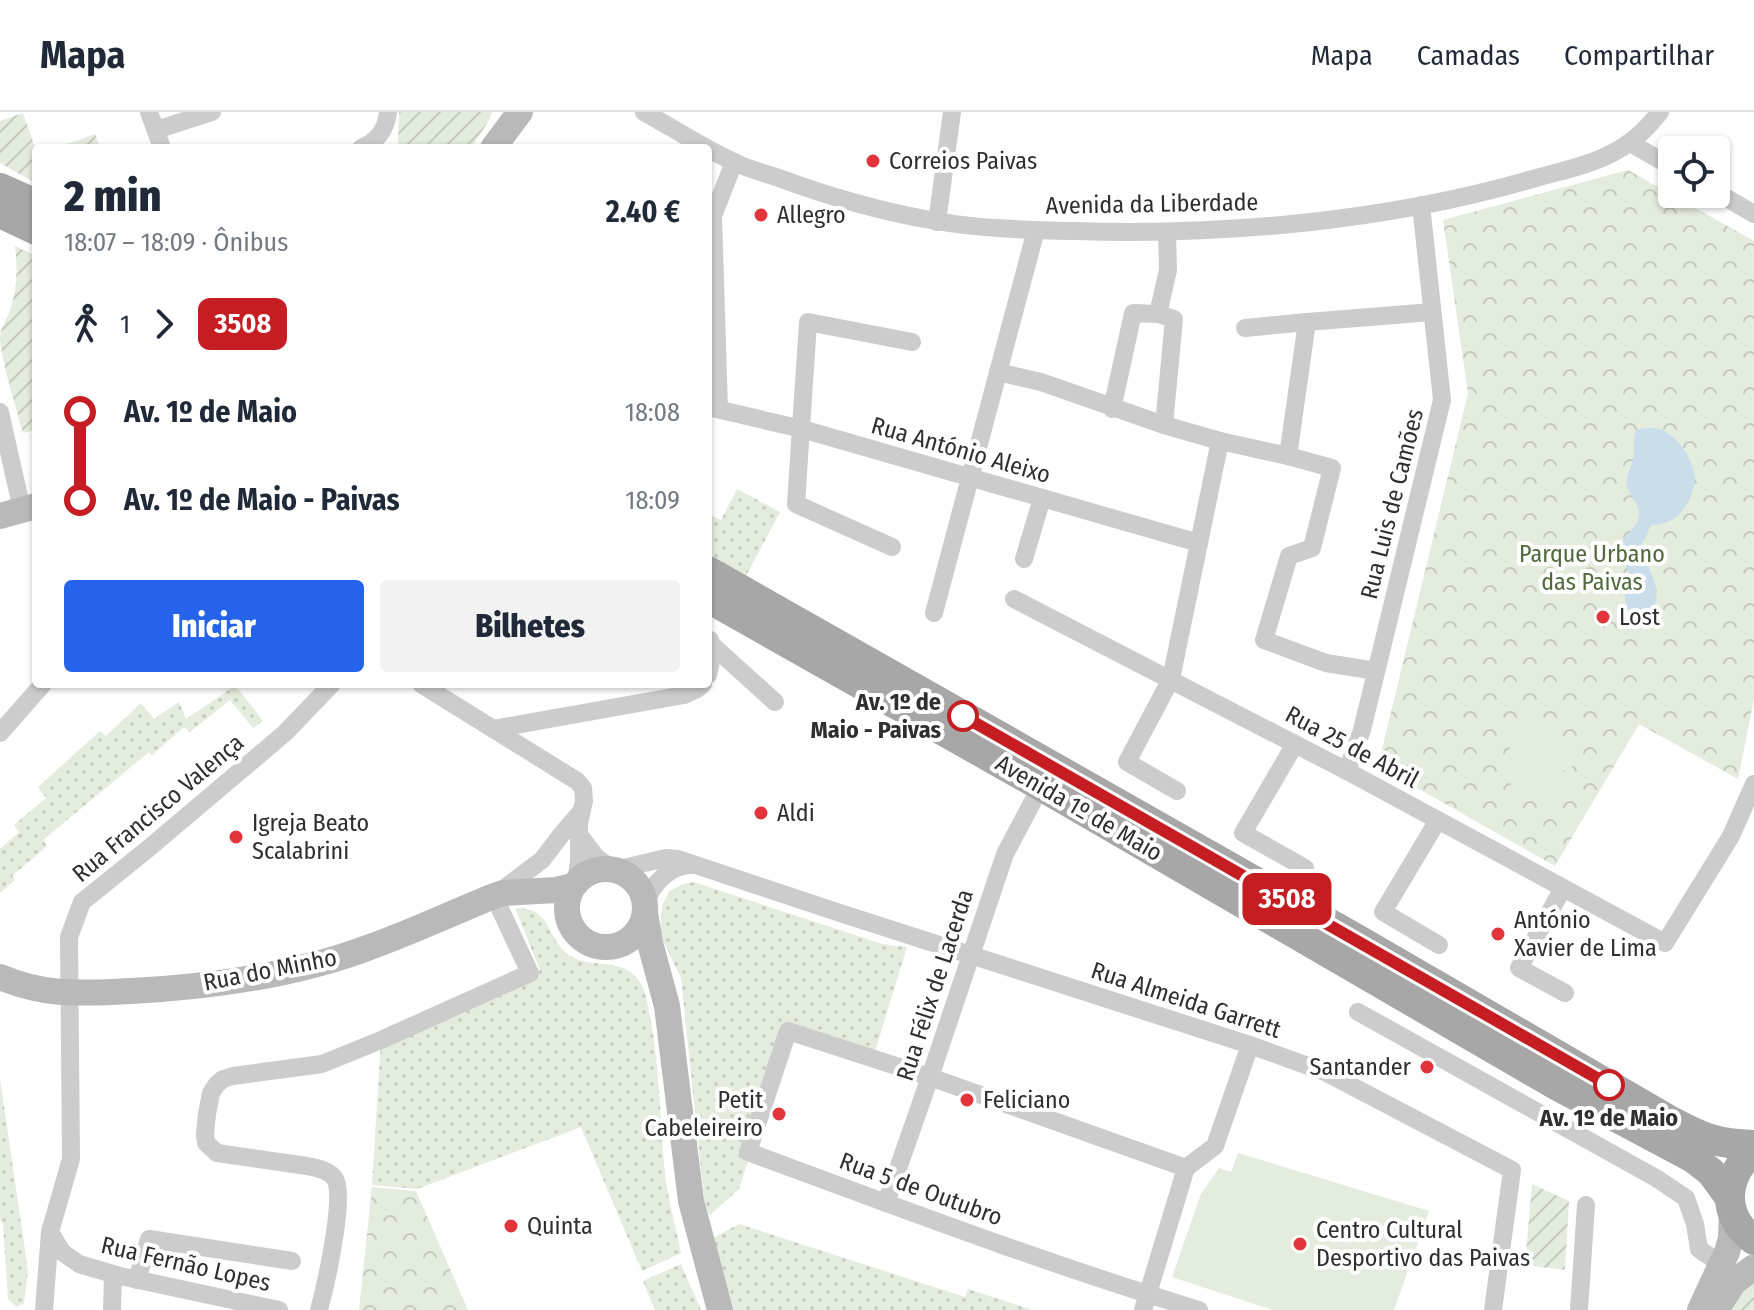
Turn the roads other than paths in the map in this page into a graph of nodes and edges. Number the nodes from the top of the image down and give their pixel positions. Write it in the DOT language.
graph roads {
  1 [pos="212,112"];
  2 [pos="388,112"];
  3 [pos="520,112"];
  4 [pos="644,112"];
  5 [pos="952,112"];
  6 [pos="1660,112"];
  7 [pos="152,121"];
  8 [pos="1630,143"];
  9 [pos="161,144"];
  10 [pos="368,144"];
  11 [pos="496,144"];
  12 [pos="702,144"];
  13 [pos="712,150"];
  14 [pos="1658,159"];
  15 [pos="734,162"];
  16 [pos="0,188"];
  17 [pos="1730,200"];
  18 [pos="32,202"];
  19 [pos="1421,205"];
  20 [pos="0,213"];
  21 [pos="1754,214"];
  22 [pos="937,222"];
  23 [pos="32,228"];
  24 [pos="1036,230"];
  25 [pos="1167,232"];
  26 [pos="1432,312"];
  27 [pos="1158,314"];
  28 [pos="1307,322"];
  29 [pos="1245,328"];
  30 [pos="912,342"];
  31 [pos="998,372"];
  32 [pos="713,408"];
  33 [pos="1112,409"];
  34 [pos="0,412"];
  35 [pos="1164,425"];
  36 [pos="802,429"];
  37 [pos="1220,441"];
  38 [pos="1288,456"];
  39 [pos="970,477"];
  40 [pos="1042,498"];
  41 [pos="19,511"];
  42 [pos="1199,543"];
  43 [pos="892,547"];
  44 [pos="1024,559"];
  45 [pos="712,573"];
  46 [pos="1014,599"];
  47 [pos="712,600"];
  48 [pos="934,613"];
  49 [pos="712,642"];
  50 [pos="1376,671"];
  51 [pos="1171,679"];
  52 [pos="39,688"];
  53 [pos="328,688"];
  54 [pos="427,688"];
  55 [pos="698,688"];
  56 [pos="775,702"];
  57 [pos="493,729"];
  58 [pos="0,733"];
  59 [pos="1295,744"];
  60 [pos="1347,771"];
  61 [pos="1041,786"];
  62 [pos="1177,791"];
  63 [pos="1752,795"];
  64 [pos="581,812"];
  65 [pos="1438,820"];
  66 [pos="580,836"];
  67 [pos="697,866"];
  68 [pos="1305,868"];
  69 [pos="613,870"];
  70 [pos="574,884"];
  71 [pos="1563,888"];
  72 [pos="531,892"];
  73 [pos="494,896"];
  74 [pos="645,908"];
  75 [pos="568,922"];
  76 [pos="1439,945"];
  77 [pos="601,948"];
  78 [pos="970,955"];
  79 [pos="0,977"];
  80 [pos="661,985"];
  81 [pos="1565,993"];
  82 [pos="69,994"];
  83 [pos="1358,1012"];
  84 [pos="1250,1045"];
  85 [pos="930,1077"];
  86 [pos="1754,1148"];
  87 [pos="1186,1168"];
  88 [pos="886,1203"];
  89 [pos="1731,1204"];
  90 [pos="1586,1205"];
  91 [pos="50,1232"];
  92 [pos="1754,1240"];
  93 [pos="292,1261"];
  94 [pos="1722,1265"];
  95 [pos="1754,1267"];
  96 [pos="113,1274"];
  97 [pos="137,1280"];
  98 [pos="1146,1302"];
  99 [pos="44,1310"];
  100 [pos="112,1310"];
  101 [pos="279,1310"];
  102 [pos="319,1310"];
  103 [pos="720,1310"];
  104 [pos="1199,1310"];
  105 [pos="1493,1310"];
  106 [pos="1579,1310"];
  107 [pos="1700,1310"];
  108 [pos="1716,1310"];
  1 -- 7 [label="street"];
  2 -- 10 [label="street"];
  3 -- 11 [label="street"];
  4 -- 12 [label="street, Avenida da Liberdade"];
  5 -- 22 [label="street"];
  6 -- 8 [label="street, Avenida da Liberdade"];
  7 -- 9 [label="street"];
  8 -- 14 [label="street"];
  8 -- 19 [label="street, Avenida da Liberdade"];
  13 -- 15 [label="street, Avenida da Liberdade"];
  15 -- 22 [label="street, Avenida da Liberdade"];
  15 -- 32 [label="street"];
  16 -- 18 [label="main road"];
  17 -- 21 [label="street"];
  19 -- 25 [label="street, Avenida da Liberdade"];
  19 -- 26 [label="street, Rua Luis de Camões"];
  20 -- 23 [label="main road"];
  22 -- 24 [label="street, Avenida da Liberdade"];
  24 -- 25 [label="street, Avenida da Liberdade"];
  24 -- 31 [label="street"];
  25 -- 27 [label="street"];
  26 -- 28 [label="street"];
  26 -- 50 [label="street, Rua Luis de Camões"];
  27 -- 33 [label="street"];
  27 -- 35 [label="street"];
  28 -- 29 [label="street"];
  28 -- 38 [label="street"];
  30 -- 36 [label="street"];
  31 -- 33 [label="street"];
  31 -- 39 [label="street"];
  32 -- 36 [label="street, Rua António Aleixo"];
  33 -- 35 [label="street"];
  34 -- 41 [label="street"];
  35 -- 37 [label="street"];
  36 -- 39 [label="street, Rua António Aleixo"];
  36 -- 43 [label="street"];
  37 -- 38 [label="street"];
  37 -- 42 [label="street"];
  38 -- 50 [label="street"];
  39 -- 40 [label="street, Rua António Aleixo"];
  39 -- 48 [label="street"];
  40 -- 42 [label="street, Rua António Aleixo"];
  40 -- 44 [label="street"];
  42 -- 51 [label="street"];
  45 -- 86 [label="main road, Avenida 1º de Maio"];
  46 -- 51 [label="street, Rua 25 de Abril"];
  47 -- 61 [label="main road, Avenida 1º de Maio"];
  49 -- 56 [label="street"];
  50 -- 60 [label="street, Rua Luis de Camões"];
  51 -- 59 [label="street, Rua 25 de Abril"];
  51 -- 62 [label="street"];
  52 -- 58 [label="street"];
  53 -- 82 [label="street, Rua Francisco Valença"];
  54 -- 57 [label="street"];
  55 -- 57 [label="street"];
  57 -- 64 [label="street"];
  59 -- 60 [label="street, Rua 25 de Abril"];
  59 -- 68 [label="street"];
  60 -- 65 [label="street, Rua 25 de Abril"];
  61 -- 78 [label="street, Rua Félix de Lacerda"];
  61 -- 89 [label="main road, Avenida 1º de Maio"];
  63 -- 71 [label="street, Rua 25 de Abril"];
  64 -- 66 [label="street"];
  64 -- 73 [label="street"];
  65 -- 71 [label="street, Rua 25 de Abril"];
  65 -- 76 [label="street"];
  66 -- 69 [label="street"];
  66 -- 70 [label="street"];
  67 -- 69 [label="street, Rua Almeida Garrett"];
  67 -- 74 [label="street"];
  67 -- 78 [label="street, Rua Almeida Garrett"];
  69 -- 70 [label="street"];
  69 -- 74 [label="street"];
  70 -- 72 [label="street, Rua do Minho"];
  70 -- 75 [label="street"];
  71 -- 81 [label="street"];
  72 -- 73 [label="street, Rua do Minho"];
  72 -- 75 [label="street"];
  73 -- 82 [label="street, Rua do Minho"];
  73 -- 102 [label="street"];
  74 -- 77 [label="street"];
  74 -- 80 [label="street"];
  75 -- 77 [label="street"];
  77 -- 80 [label="street"];
  78 -- 84 [label="street, Rua Almeida Garrett"];
  78 -- 85 [label="street, Rua Félix de Lacerda"];
  79 -- 82 [label="street, Rua do Minho"];
  80 -- 103 [label="street"];
  82 -- 91 [label="street"];
  83 -- 94 [label="street"];
  84 -- 87 [label="street"];
  84 -- 105 [label="street, Rua Almeida Garrett"];
  85 -- 87 [label="street"];
  85 -- 88 [label="street, Rua Félix de Lacerda"];
  85 -- 88 [label="street, Rua 5 de Outubro"];
  86 -- 89 [label="main road"];
  87 -- 98 [label="street"];
  88 -- 98 [label="street, Rua 5 de Outubro"];
  89 -- 92 [label="main road, Avenida 1º de Maio"];
  89 -- 94 [label="street"];
  90 -- 106 [label="street"];
  91 -- 96 [label="street, Rua Fernão Lopes"];
  91 -- 99 [label="street"];
  93 -- 97 [label="street"];
  94 -- 107 [label="street"];
  95 -- 108 [label="street"];
  96 -- 97 [label="street, Rua Fernão Lopes"];
  96 -- 100 [label="street"];
  97 -- 101 [label="street, Rua Fernão Lopes"];
  98 -- 104 [label="street, Rua 5 de Outubro"];
}
